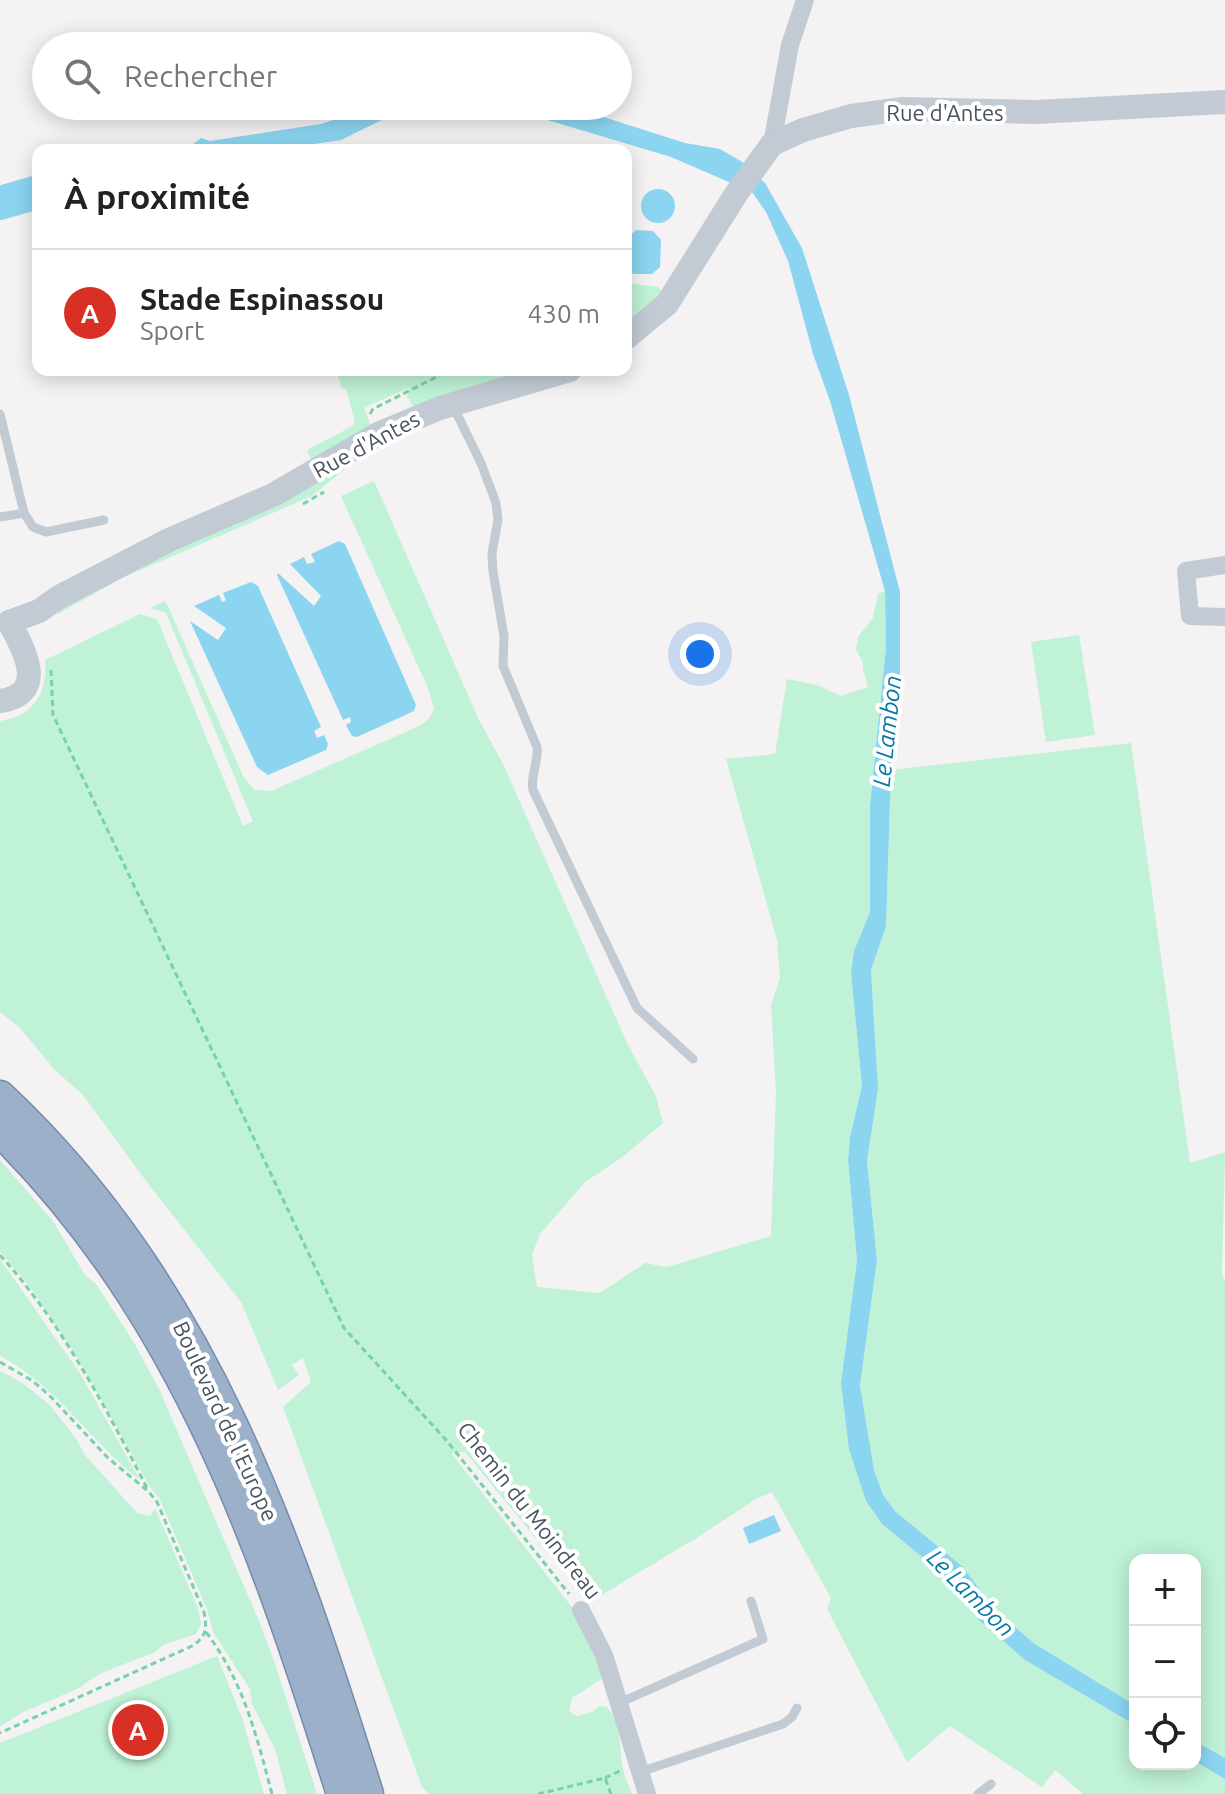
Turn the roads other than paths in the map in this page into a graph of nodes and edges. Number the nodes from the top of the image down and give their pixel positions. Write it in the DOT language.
graph roads {
  1 [pos="805,0"];
  2 [pos="1225,102"];
  3 [pos="772,144"];
  4 [pos="632,333"];
  5 [pos="549,376"];
  6 [pos="453,404"];
  7 [pos="0,414"];
  8 [pos="24,513"];
  9 [pos="0,517"];
  10 [pos="104,520"];
  11 [pos="1225,565"];
  12 [pos="1225,617"];
  13 [pos="2,621"];
  14 [pos="0,701"];
  15 [pos="693,1059"];
  16 [pos="0,1096"];
  17 [pos="0,1131"];
  18 [pos="751,1601"];
  19 [pos="581,1610"];
  20 [pos="619,1703"];
  21 [pos="797,1708"];
  22 [pos="640,1772"];
  23 [pos="991,1784"];
  24 [pos="342,1794"];
  25 [pos="368,1794"];
  26 [pos="647,1794"];
  27 [pos="978,1794"];
  1 -- 3 [label="street"];
  2 -- 3 [label="street, Rue d'Antes"];
  3 -- 4 [label="street"];
  5 -- 6 [label="street, Rue d'Antes"];
  6 -- 13 [label="street, Rue d'Antes"];
  6 -- 15 [label="lane"];
  7 -- 8 [label="lane"];
  8 -- 9 [label="lane"];
  8 -- 10 [label="lane"];
  11 -- 12 [label="street"];
  13 -- 14 [label="street, Rue d'Antes"];
  16 -- 25 [label="highway, Boulevard de l'Europe"];
  17 -- 24 [label="highway, Boulevard de l'Europe"];
  18 -- 20 [label="lane"];
  19 -- 20 [label="street, Chemin du Moindreau"];
  20 -- 22 [label="street, Chemin du Moindreau"];
  21 -- 22 [label="lane"];
  22 -- 26 [label="street, Chemin du Moindreau"];
  23 -- 27 [label="lane"];
}
